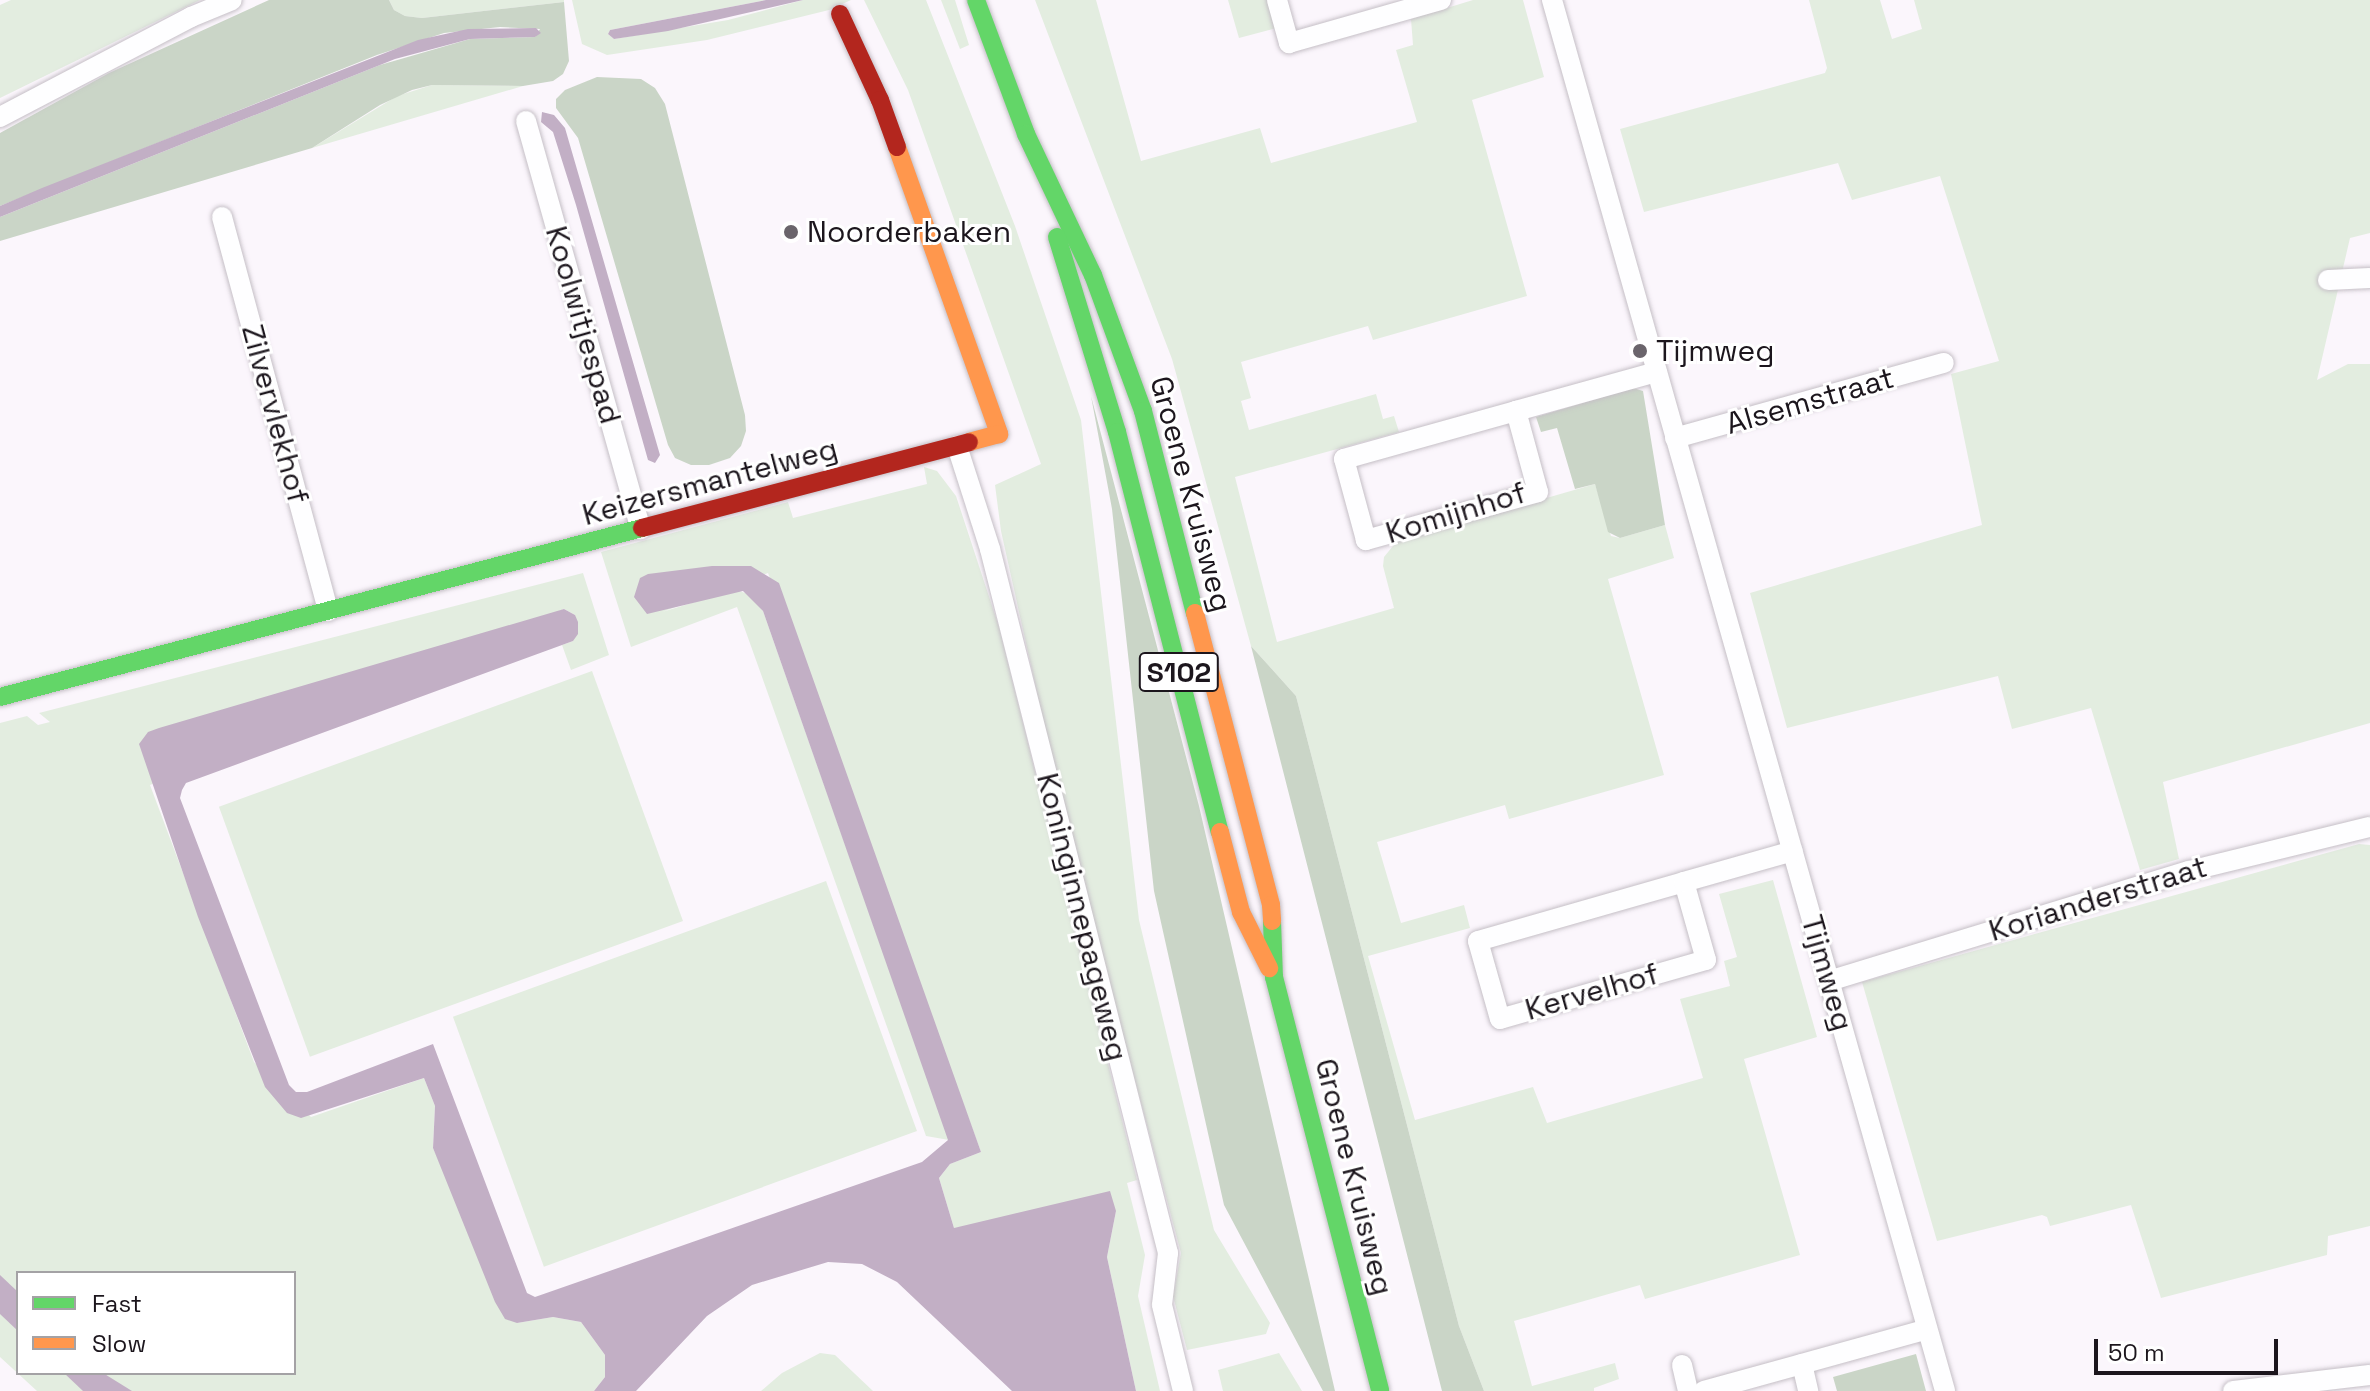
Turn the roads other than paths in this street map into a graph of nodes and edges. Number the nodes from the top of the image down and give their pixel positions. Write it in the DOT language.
graph roads {
  1 [pos="232,0"];
  2 [pos="976,0"];
  3 [pos="1277,0"];
  4 [pos="1441,0"];
  5 [pos="1552,0"];
  6 [pos="840,14"];
  7 [pos="0,117"];
  8 [pos="526,121"];
  9 [pos="1026,134"];
  10 [pos="222,217"];
  11 [pos="2370,278"];
  12 [pos="2328,280"];
  13 [pos="1944,363"];
  14 [pos="1657,372"];
  15 [pos="1516,411"];
  16 [pos="1675,438"];
  17 [pos="957,446"];
  18 [pos="641,529"];
  19 [pos="328,611"];
  20 [pos="0,697"];
  21 [pos="2370,827"];
  22 [pos="1793,851"];
  23 [pos="1684,882"];
  24 [pos="1274,977"];
  25 [pos="1829,981"];
  26 [pos="1927,1329"];
  27 [pos="1802,1364"];
  28 [pos="1682,1365"];
  29 [pos="2370,1375"];
  30 [pos="1183,1391"];
  31 [pos="1380,1391"];
  32 [pos="1688,1391"];
  33 [pos="1704,1391"];
  34 [pos="1808,1391"];
  35 [pos="1945,1391"];
  36 [pos="2233,1391"];
  1 -- 7 [label="street"];
  2 -- 9 [label="main road, Groene Kruisweg / S102"];
  3 -- 4 [label="street"];
  5 -- 14 [label="street, Tijmweg"];
  6 -- 17 [label="main road, Keizersmantelweg"];
  8 -- 18 [label="street, Koolwitjespad"];
  9 -- 24 [label="main road, Groene Kruisweg / S102"];
  9 -- 24 [label="main road, Groene Kruisweg / S102"];
  10 -- 19 [label="street, Zilvervlekhof"];
  11 -- 12 [label="street"];
  13 -- 16 [label="street, Alsemstraat"];
  14 -- 15 [label="street, Komijnhof"];
  14 -- 16 [label="street, Tijmweg"];
  15 -- 15 [label="street, Komijnhof"];
  16 -- 22 [label="street, Tijmweg"];
  17 -- 18 [label="main road, Keizersmantelweg"];
  17 -- 30 [label="street, Koninginnepageweg"];
  18 -- 19 [label="main road, Keizersmantelweg"];
  19 -- 20 [label="main road, Keizersmantelweg"];
  21 -- 25 [label="street, Korianderstraat"];
  22 -- 23 [label="street, Kervelhof"];
  22 -- 25 [label="street, Tijmweg"];
  23 -- 23 [label="street, Kervelhof"];
  24 -- 31 [label="main road, Groene Kruisweg / S102"];
  25 -- 26 [label="street, Tijmweg"];
  26 -- 27 [label="street"];
  26 -- 35 [label="street, Tijmweg"];
  27 -- 33 [label="street"];
  27 -- 34 [label="street"];
  28 -- 32 [label="street"];
  29 -- 36 [label="street"];
}
